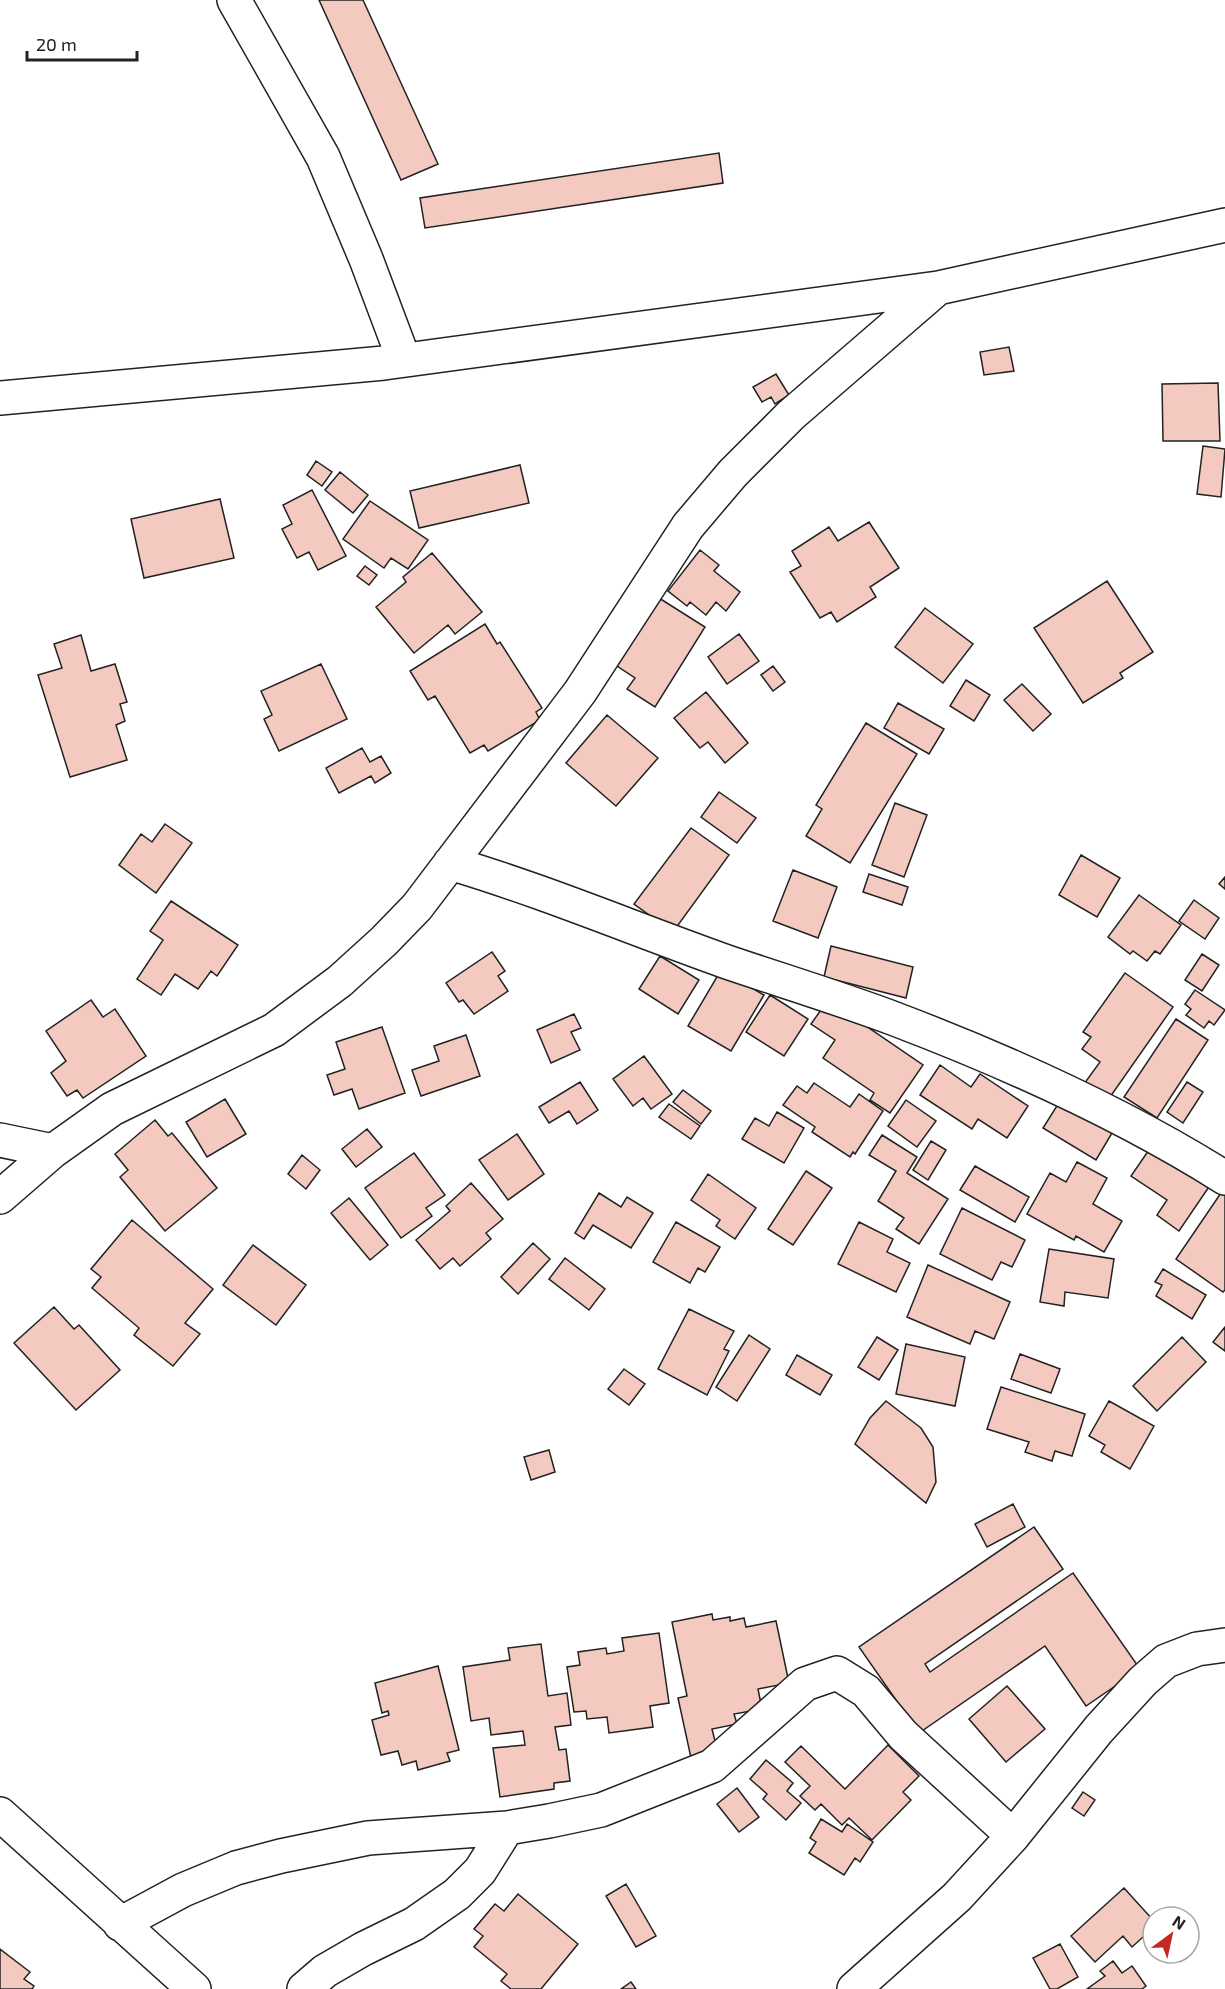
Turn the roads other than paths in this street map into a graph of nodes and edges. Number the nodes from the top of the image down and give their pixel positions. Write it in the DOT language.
graph roads {
  1 [pos="234,0"];
  2 [pos="1225,225"];
  3 [pos="939,288"];
  4 [pos="404,360"];
  5 [pos="0,398"];
  6 [pos="450,862"];
  7 [pos="0,1140"];
  8 [pos="53,1151"];
  9 [pos="1225,1178"];
  10 [pos="0,1197"];
  11 [pos="1225,1645"];
  12 [pos="0,1814"];
  13 [pos="507,1828"];
  14 [pos="1013,1836"];
  15 [pos="120,1924"];
  16 [pos="194,1989"];
  17 [pos="304,1989"];
  18 [pos="854,1989"];
  1 -- 4 [label="street"];
  2 -- 3 [label="street"];
  3 -- 4 [label="street"];
  3 -- 6 [label="street"];
  4 -- 5 [label="street"];
  6 -- 8 [label="street"];
  6 -- 9 [label="street"];
  7 -- 8 [label="street"];
  8 -- 10 [label="street"];
  11 -- 14 [label="street"];
  12 -- 15 [label="street"];
  13 -- 14 [label="street"];
  13 -- 15 [label="street"];
  13 -- 17 [label="street"];
  14 -- 18 [label="street"];
  15 -- 16 [label="street"];
}
